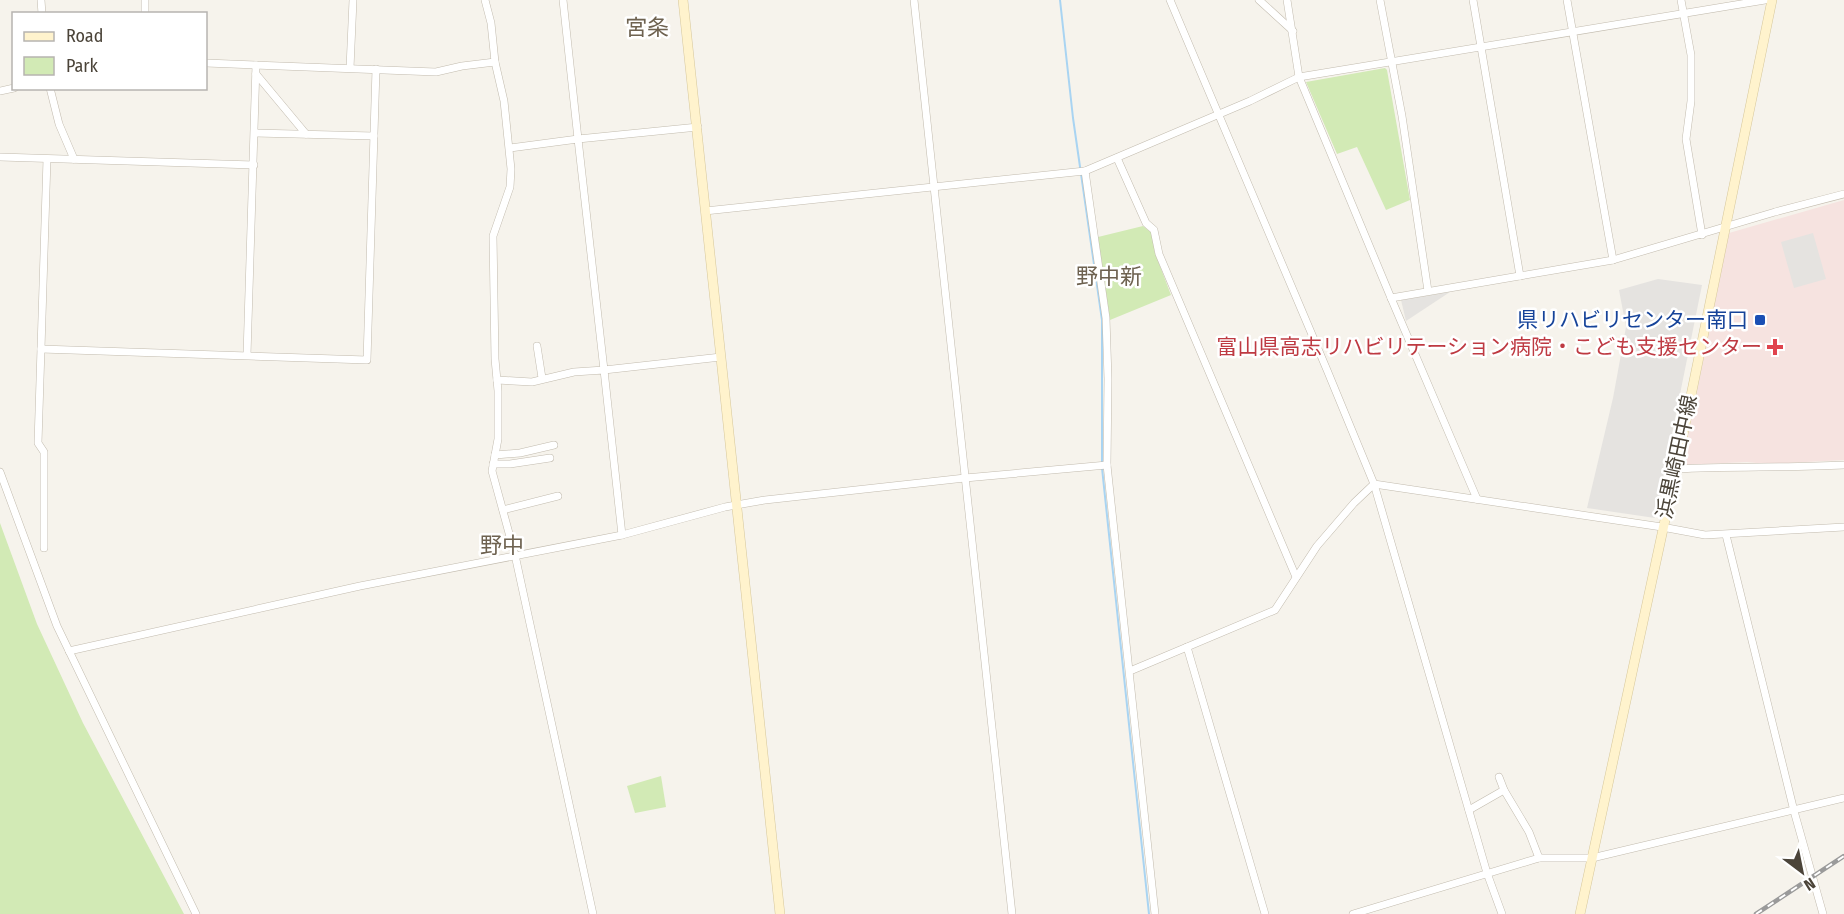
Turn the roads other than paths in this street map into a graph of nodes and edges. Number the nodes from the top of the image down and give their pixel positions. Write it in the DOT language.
graph roads {
  1 [pos="352,0"];
  2 [pos="484,0"];
  3 [pos="563,0"];
  4 [pos="683,0"];
  5 [pos="914,0"];
  6 [pos="1170,0"];
  7 [pos="1259,0"];
  8 [pos="1287,0"];
  9 [pos="1380,0"];
  10 [pos="1473,0"];
  11 [pos="1567,0"];
  12 [pos="1681,0"];
  13 [pos="1766,0"];
  14 [pos="1772,0"];
  15 [pos="1683,14"];
  16 [pos="1293,31"];
  17 [pos="1574,33"];
  18 [pos="1482,48"];
  19 [pos="207,63"];
  20 [pos="495,63"];
  21 [pos="1390,63"];
  22 [pos="256,65"];
  23 [pos="350,68"];
  24 [pos="376,69"];
  25 [pos="256,73"];
  26 [pos="1299,77"];
  27 [pos="50,90"];
  28 [pos="1219,114"];
  29 [pos="698,127"];
  30 [pos="255,133"];
  31 [pos="306,134"];
  32 [pos="374,136"];
  33 [pos="578,139"];
  34 [pos="510,148"];
  35 [pos="0,157"];
  36 [pos="1117,158"];
  37 [pos="47,159"];
  38 [pos="74,159"];
  39 [pos="254,165"];
  40 [pos="1085,171"];
  41 [pos="933,187"];
  42 [pos="1844,194"];
  43 [pos="705,211"];
  44 [pos="1724,229"];
  45 [pos="1702,235"];
  46 [pos="1613,260"];
  47 [pos="1520,276"];
  48 [pos="1428,291"];
  49 [pos="1391,298"];
  50 [pos="537,346"];
  51 [pos="41,349"];
  52 [pos="247,355"];
  53 [pos="721,357"];
  54 [pos="604,370"];
  55 [pos="542,378"];
  56 [pos="497,380"];
  57 [pos="554,445"];
  58 [pos="495,455"];
  59 [pos="550,458"];
  60 [pos="493,465"];
  61 [pos="1107,465"];
  62 [pos="1844,465"];
  63 [pos="1676,469"];
  64 [pos="0,472"];
  65 [pos="965,478"];
  66 [pos="1374,484"];
  67 [pos="558,496"];
  68 [pos="1477,499"];
  69 [pos="738,505"];
  70 [pos="503,510"];
  71 [pos="1662,527"];
  72 [pos="1844,528"];
  73 [pos="622,535"];
  74 [pos="1726,535"];
  75 [pos="44,548"];
  76 [pos="515,555"];
  77 [pos="1296,578"];
  78 [pos="1186,647"];
  79 [pos="69,651"];
  80 [pos="1130,671"];
  81 [pos="1499,777"];
  82 [pos="1504,790"];
  83 [pos="1844,798"];
  84 [pos="1469,810"];
  85 [pos="1794,811"];
  86 [pos="1539,858"];
  87 [pos="1592,858"];
  88 [pos="1487,873"];
  89 [pos="779,913"];
  90 [pos="196,914"];
  91 [pos="593,914"];
  92 [pos="1012,914"];
  93 [pos="1155,914"];
  94 [pos="1265,914"];
  95 [pos="1353,914"];
  96 [pos="1502,914"];
  97 [pos="1580,914"];
  98 [pos="1823,914"];
  1 -- 23 [label="street"];
  2 -- 20 [label="street"];
  3 -- 33 [label="street"];
  4 -- 29 [label="main road"];
  5 -- 41 [label="street"];
  6 -- 28 [label="street"];
  7 -- 16 [label="street"];
  8 -- 16 [label="street"];
  9 -- 21 [label="street"];
  10 -- 18 [label="street"];
  11 -- 17 [label="street"];
  12 -- 15 [label="street"];
  13 -- 15 [label="street"];
  14 -- 44 [label="main road, 浜黒崎田中線"];
  15 -- 17 [label="street"];
  15 -- 45 [label="street"];
  16 -- 26 [label="street"];
  17 -- 18 [label="street"];
  17 -- 46 [label="street"];
  18 -- 21 [label="street"];
  18 -- 47 [label="street"];
  19 -- 22 [label="street"];
  20 -- 24 [label="street"];
  20 -- 34 [label="street"];
  21 -- 26 [label="street"];
  21 -- 48 [label="street"];
  22 -- 23 [label="street"];
  22 -- 25 [label="street"];
  23 -- 24 [label="street"];
  24 -- 32 [label="street"];
  25 -- 30 [label="street"];
  25 -- 31 [label="street"];
  26 -- 28 [label="street"];
  26 -- 49 [label="street"];
  27 -- 38 [label="street"];
  28 -- 36 [label="street"];
  28 -- 66 [label="street"];
  29 -- 33 [label="street"];
  29 -- 43 [label="main road"];
  30 -- 31 [label="street"];
  30 -- 39 [label="street"];
  31 -- 32 [label="street"];
  32 -- 52 [label="street"];
  33 -- 34 [label="street"];
  33 -- 54 [label="street"];
  34 -- 56 [label="street"];
  35 -- 37 [label="street"];
  36 -- 40 [label="street"];
  36 -- 77 [label="street"];
  37 -- 38 [label="street"];
  37 -- 51 [label="street"];
  38 -- 39 [label="street"];
  39 -- 52 [label="street"];
  40 -- 41 [label="street"];
  40 -- 61 [label="street"];
  41 -- 43 [label="street"];
  41 -- 65 [label="street"];
  42 -- 44 [label="street"];
  43 -- 53 [label="main road"];
  44 -- 45 [label="street"];
  44 -- 63 [label="main road, 浜黒崎田中線"];
  45 -- 46 [label="street"];
  46 -- 47 [label="street"];
  47 -- 48 [label="street"];
  48 -- 49 [label="street"];
  49 -- 68 [label="street"];
  50 -- 55 [label="street"];
  51 -- 52 [label="street"];
  51 -- 75 [label="street"];
  53 -- 54 [label="street"];
  53 -- 69 [label="main road"];
  54 -- 55 [label="street"];
  54 -- 73 [label="street"];
  55 -- 56 [label="street"];
  56 -- 58 [label="street"];
  57 -- 58 [label="street"];
  58 -- 60 [label="street"];
  59 -- 60 [label="street"];
  60 -- 70 [label="street"];
  61 -- 65 [label="street"];
  61 -- 80 [label="street"];
  62 -- 63 [label="street"];
  63 -- 71 [label="main road, 浜黒崎田中線"];
  64 -- 79 [label="street"];
  65 -- 69 [label="street"];
  65 -- 92 [label="street"];
  66 -- 68 [label="street"];
  66 -- 77 [label="street"];
  66 -- 84 [label="street"];
  67 -- 70 [label="street"];
  68 -- 71 [label="street"];
  69 -- 73 [label="street"];
  69 -- 89 [label="main road"];
  70 -- 76 [label="street"];
  71 -- 74 [label="street"];
  71 -- 87 [label="main road, 浜黒崎田中線"];
  72 -- 74 [label="street"];
  73 -- 76 [label="street"];
  74 -- 85 [label="street"];
  76 -- 79 [label="street"];
  76 -- 91 [label="street"];
  77 -- 78 [label="street"];
  78 -- 80 [label="street"];
  78 -- 94 [label="street"];
  79 -- 90 [label="street"];
  80 -- 93 [label="street"];
  81 -- 82 [label="street"];
  82 -- 84 [label="street"];
  82 -- 86 [label="street"];
  83 -- 85 [label="street"];
  84 -- 88 [label="street"];
  85 -- 87 [label="street"];
  85 -- 98 [label="street"];
  86 -- 87 [label="street"];
  86 -- 88 [label="street"];
  87 -- 97 [label="main road, 浜黒崎田中線"];
  88 -- 95 [label="street"];
  88 -- 96 [label="street"];
}
